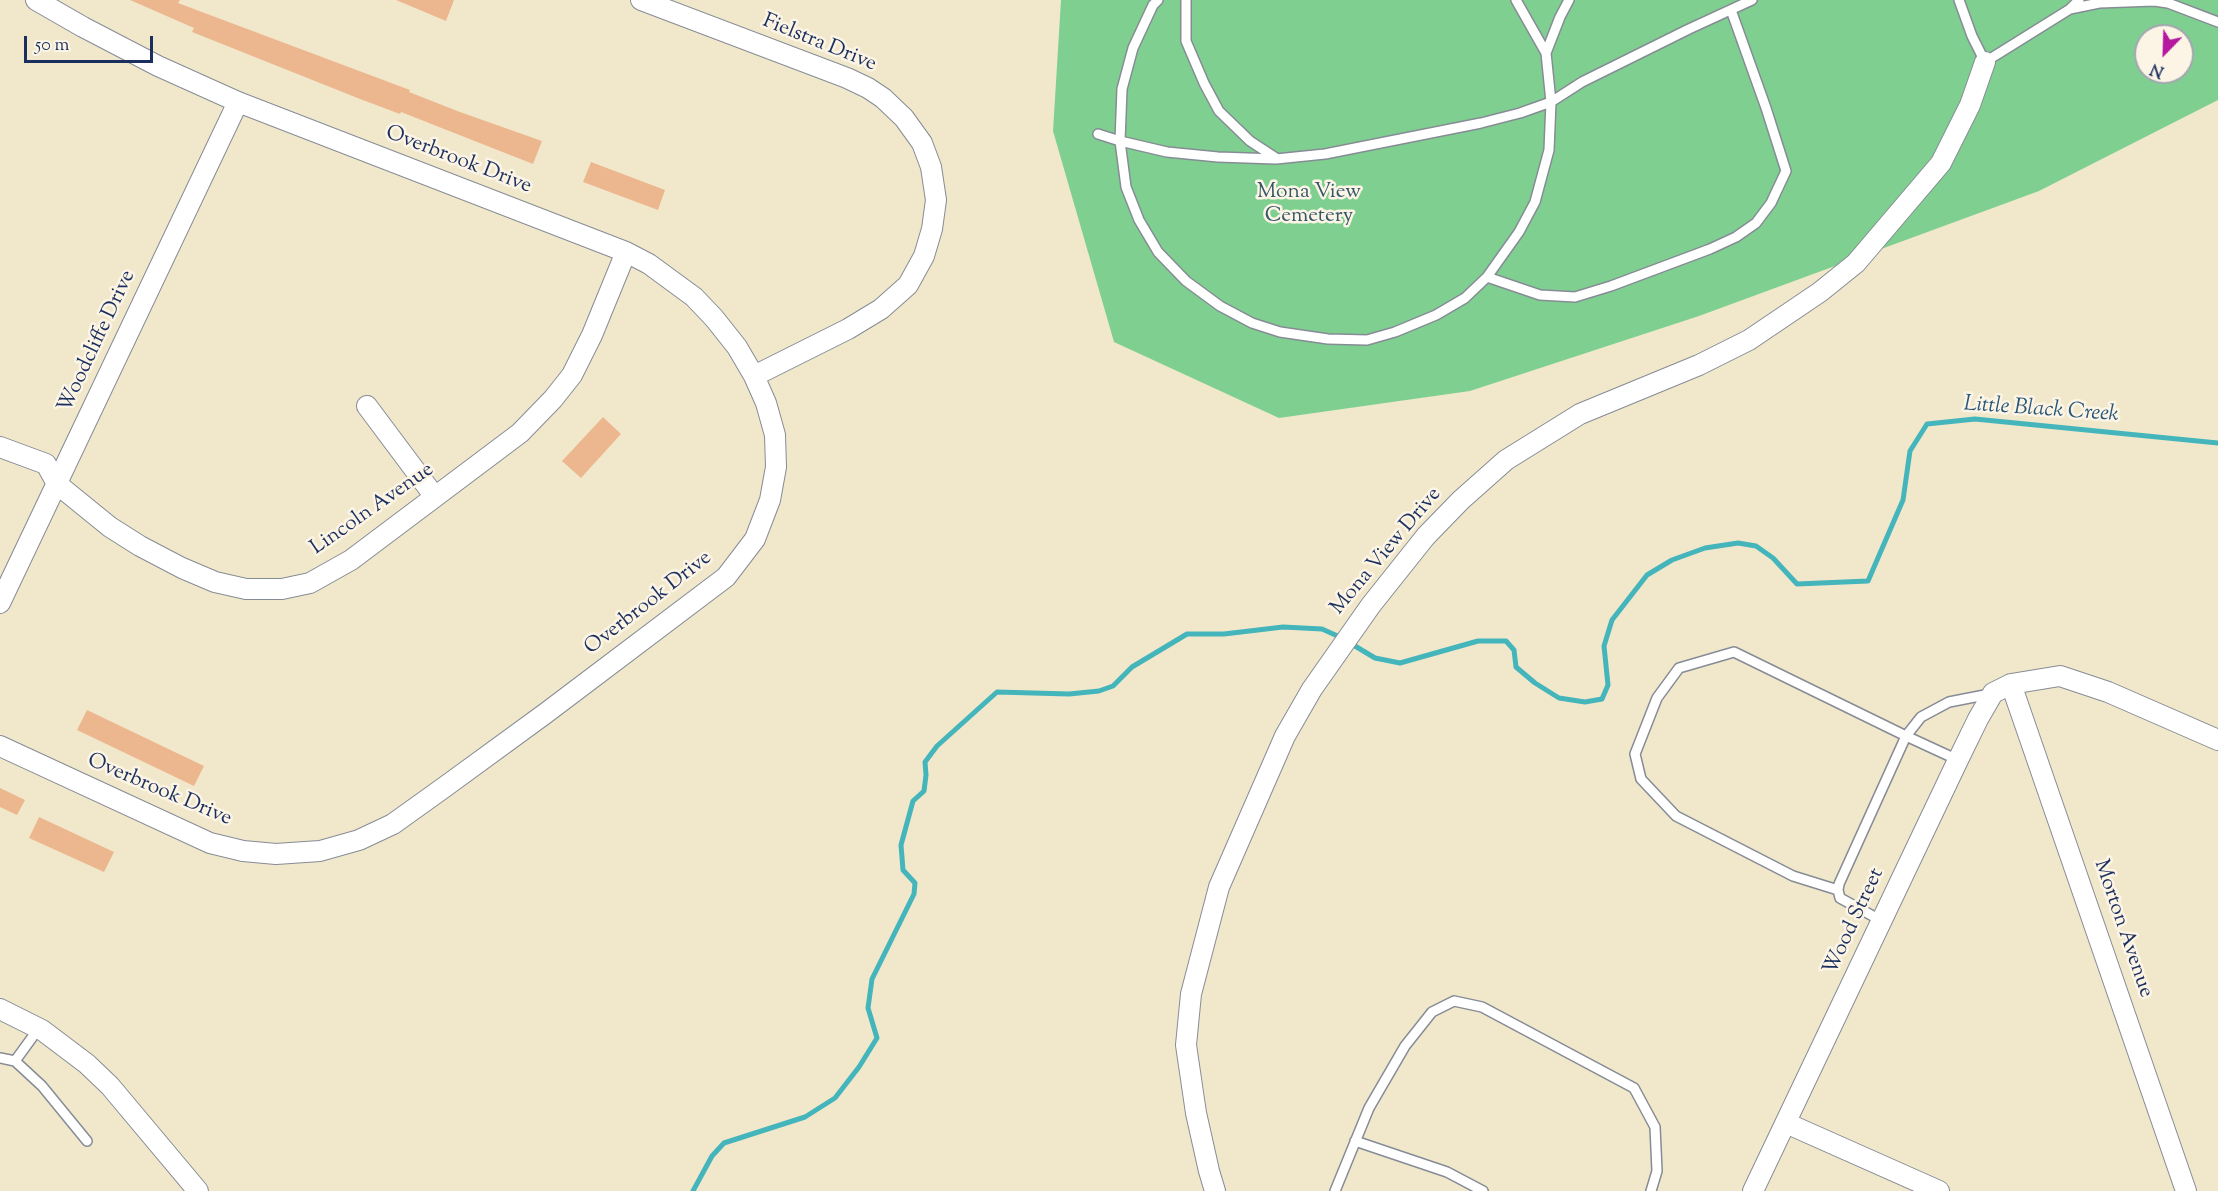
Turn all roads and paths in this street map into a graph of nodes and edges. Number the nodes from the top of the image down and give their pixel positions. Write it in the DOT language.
graph roads {
  1 [pos="36,0"];
  2 [pos="641,0"];
  3 [pos="1158,0"];
  4 [pos="1186,0"];
  5 [pos="1516,0"];
  6 [pos="1569,0"];
  7 [pos="1752,0"];
  8 [pos="1959,0"];
  9 [pos="2079,0"];
  10 [pos="2169,1"];
  11 [pos="2070,9"];
  12 [pos="1731,10"];
  13 [pos="2218,22"];
  14 [pos="1546,53"];
  15 [pos="1985,62"];
  16 [pos="238,102"];
  17 [pos="1551,102"];
  18 [pos="1098,134"];
  19 [pos="1120,141"];
  20 [pos="1276,159"];
  21 [pos="626,252"];
  22 [pos="1487,277"];
  23 [pos="754,376"];
  24 [pos="367,406"];
  25 [pos="0,447"];
  26 [pos="57,484"];
  27 [pos="435,497"];
  28 [pos="0,603"];
  29 [pos="2011,684"];
  30 [pos="1994,693"];
  31 [pos="1906,736"];
  32 [pos="2218,740"];
  33 [pos="0,746"];
  34 [pos="1958,760"];
  35 [pos="1838,890"];
  36 [pos="1882,921"];
  37 [pos="0,1009"];
  38 [pos="39,1028"];
  39 [pos="0,1058"];
  40 [pos="15,1061"];
  41 [pos="1786,1123"];
  42 [pos="87,1141"];
  43 [pos="1355,1141"];
  44 [pos="198,1191"];
  45 [pos="1215,1191"];
  46 [pos="1335,1191"];
  47 [pos="1483,1191"];
  48 [pos="1651,1191"];
  49 [pos="1753,1191"];
  50 [pos="1939,1191"];
  51 [pos="2186,1191"];
  1 -- 16 [label="street, Overbrook Drive"];
  2 -- 23 [label="street, Fielstra Drive"];
  3 -- 19 [label="lane"];
  4 -- 20 [label="lane"];
  5 -- 14 [label="lane"];
  6 -- 14 [label="lane"];
  7 -- 12 [label="lane"];
  8 -- 15 [label="lane"];
  9 -- 11 [label="lane"];
  10 -- 11 [label="lane"];
  10 -- 13 [label="lane"];
  11 -- 15 [label="lane"];
  12 -- 17 [label="lane"];
  12 -- 22 [label="lane"];
  14 -- 17 [label="lane"];
  15 -- 45 [label="street, Mona View Drive"];
  16 -- 21 [label="street, Overbrook Drive"];
  16 -- 26 [label="street, Woodcliffe Drive"];
  17 -- 20 [label="lane"];
  17 -- 22 [label="lane"];
  18 -- 19 [label="lane"];
  19 -- 20 [label="lane"];
  19 -- 22 [label="lane"];
  21 -- 23 [label="street, Overbrook Drive"];
  21 -- 27 [label="street, Lincoln Avenue"];
  23 -- 33 [label="street, Overbrook Drive"];
  24 -- 27 [label="street"];
  25 -- 26 [label="street, Lincoln Avenue"];
  26 -- 27 [label="street, Lincoln Avenue"];
  26 -- 28 [label="street, Woodcliffe Drive"];
  29 -- 30 [label="street, Wood Street"];
  29 -- 32 [label="street, Wood Street"];
  29 -- 51 [label="street, Morton Avenue"];
  30 -- 31 [label="lane"];
  30 -- 34 [label="street, Wood Street"];
  31 -- 34 [label="lane"];
  31 -- 35 [label="lane"];
  31 -- 35 [label="lane"];
  34 -- 36 [label="street, Wood Street"];
  35 -- 36 [label="lane"];
  36 -- 41 [label="street, Wood Street"];
  37 -- 38 [label="street"];
  38 -- 40 [label="lane"];
  38 -- 44 [label="street"];
  39 -- 40 [label="lane"];
  40 -- 42 [label="lane"];
  41 -- 49 [label="street, Wood Street"];
  41 -- 50 [label="street"];
  43 -- 46 [label="lane"];
  43 -- 47 [label="lane"];
  43 -- 48 [label="lane"];
}
